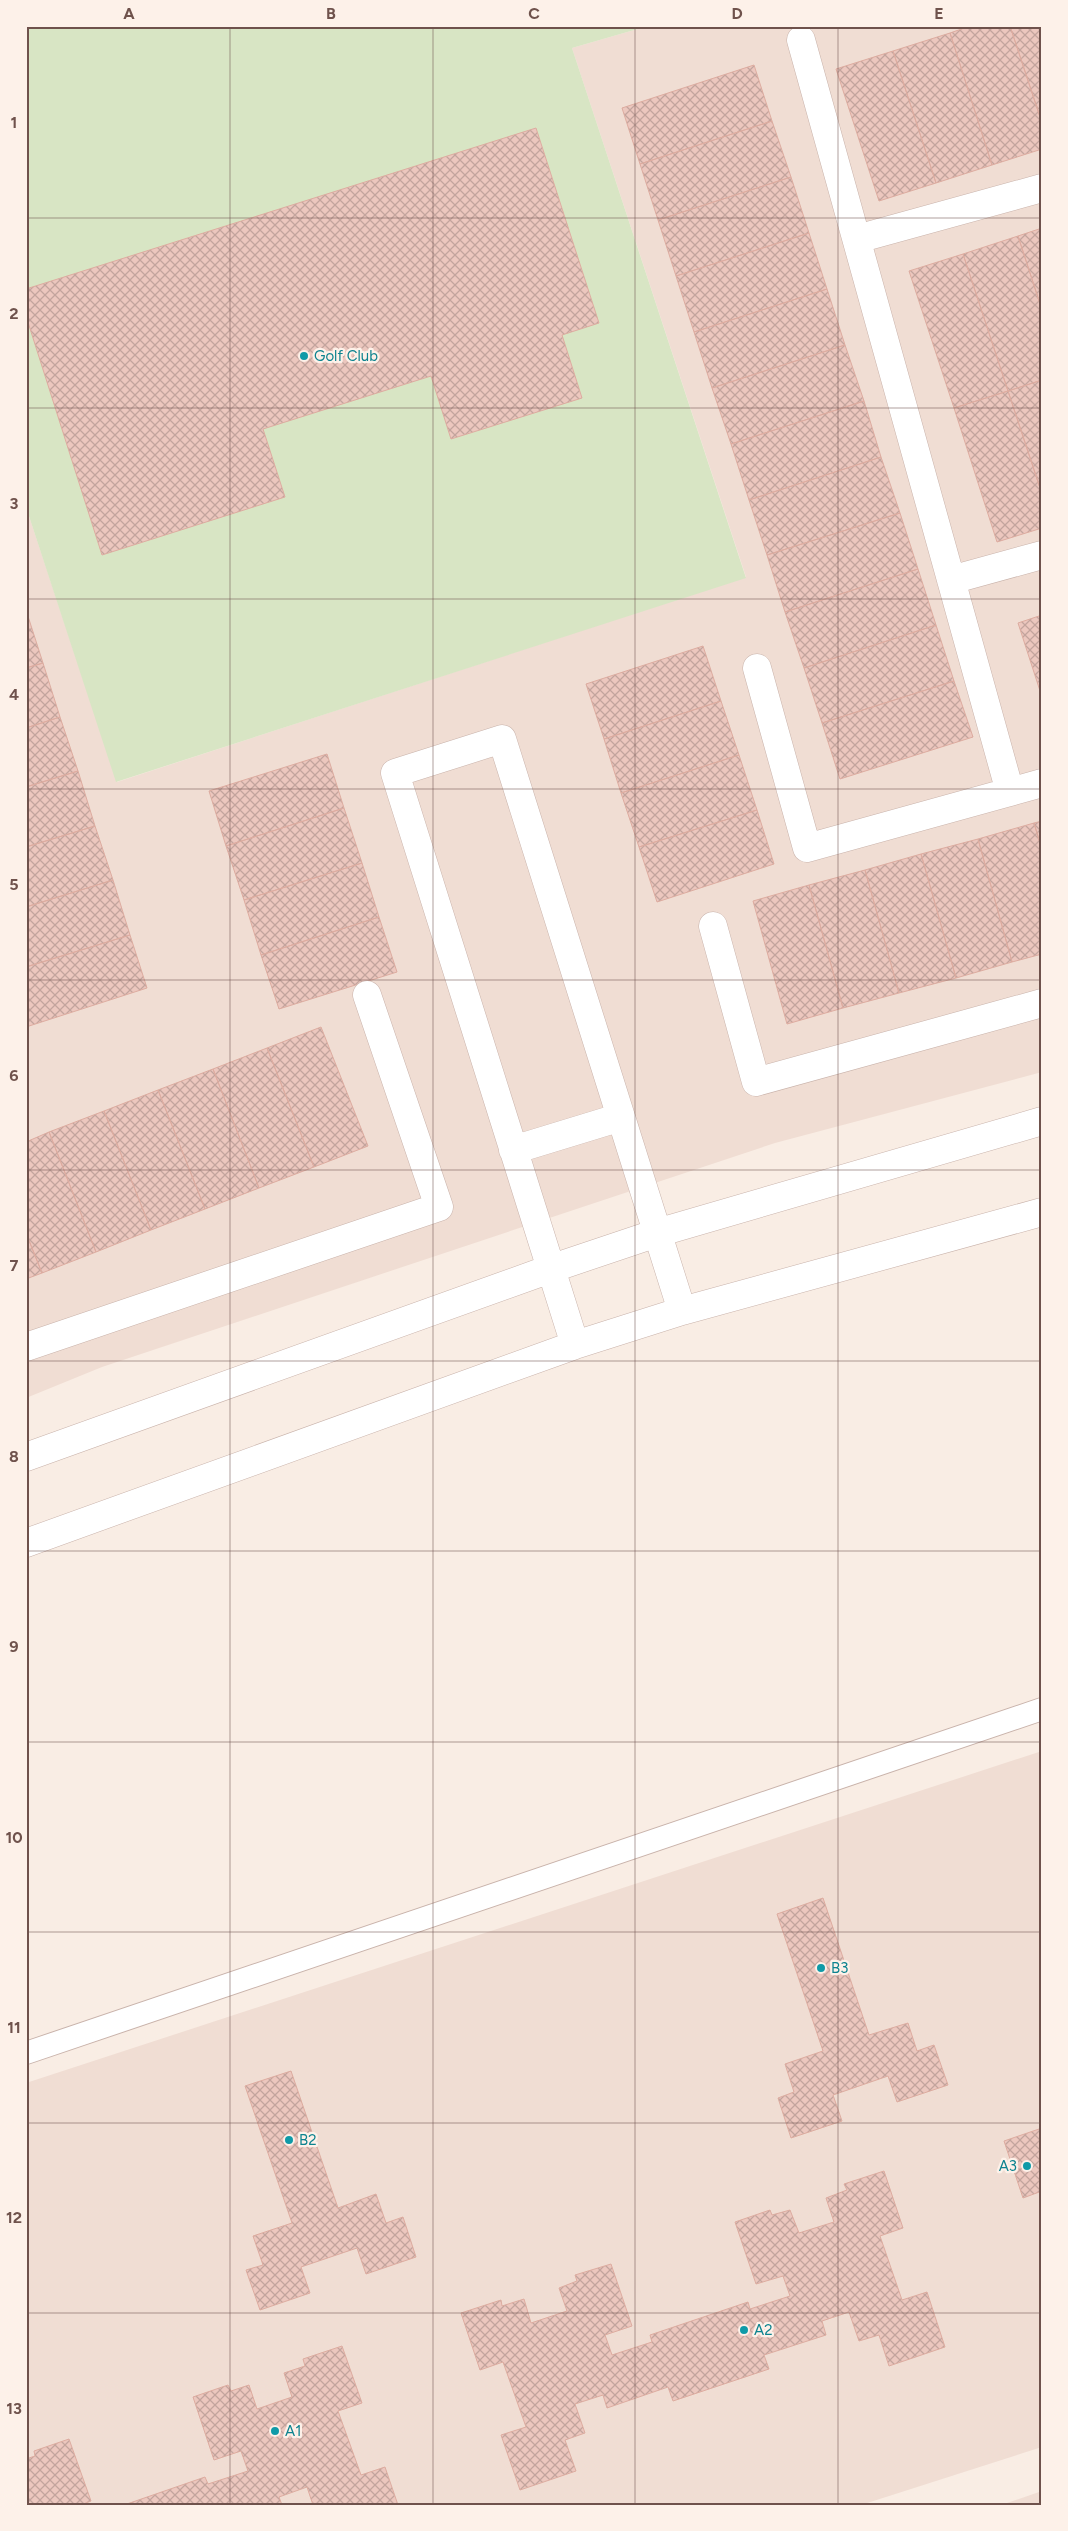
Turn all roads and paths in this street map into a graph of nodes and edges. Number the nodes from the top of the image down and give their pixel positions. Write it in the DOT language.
graph roads {
  1 [pos="801,40"];
  2 [pos="1042,188"];
  3 [pos="857,239"];
  4 [pos="1042,554"];
  5 [pos="951,580"];
  6 [pos="757,668"];
  7 [pos="1042,783"];
  8 [pos="1010,792"];
  9 [pos="713,926"];
  10 [pos="367,995"];
  11 [pos="1042,1003"];
  12 [pos="621,1116"];
  13 [pos="1042,1121"];
  14 [pos="513,1150"];
  15 [pos="1042,1212"];
  16 [pos="658,1233"];
  17 [pos="550,1269"];
  18 [pos="682,1311"];
  19 [pos="26,1346"];
  20 [pos="574,1346"];
  21 [pos="26,1457"];
  22 [pos="26,1543"];
  23 [pos="1042,1709"];
  24 [pos="26,2053"];
  1 -- 3 [label="street"];
  2 -- 3 [label="street"];
  3 -- 5 [label="street"];
  4 -- 5 [label="street"];
  5 -- 8 [label="street"];
  6 -- 8 [label="street"];
  7 -- 8 [label="street"];
  9 -- 11 [label="street"];
  10 -- 19 [label="street"];
  12 -- 14 [label="street"];
  12 -- 14 [label="street"];
  12 -- 16 [label="street"];
  13 -- 16 [label="street"];
  14 -- 17 [label="street"];
  15 -- 18 [label="street"];
  16 -- 17 [label="street"];
  16 -- 18 [label="street"];
  17 -- 20 [label="street"];
  17 -- 21 [label="street"];
  18 -- 20 [label="street"];
  20 -- 22 [label="street"];
  23 -- 24 [label="lane"];
}
